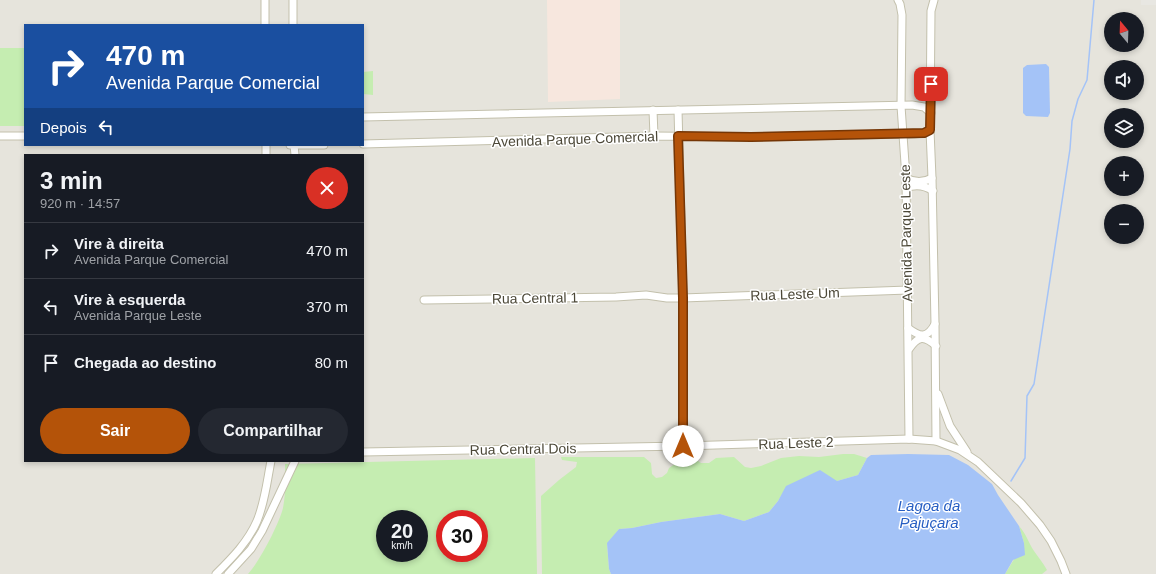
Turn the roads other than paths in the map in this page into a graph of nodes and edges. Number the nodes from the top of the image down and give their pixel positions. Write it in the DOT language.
graph roads {
  1 [pos="265,0"];
  2 [pos="293,0"];
  3 [pos="898,0"];
  4 [pos="934,0"];
  5 [pos="266,24"];
  6 [pos="293,24"];
  7 [pos="900,106"];
  8 [pos="653,110"];
  9 [pos="678,110"];
  10 [pos="931,113"];
  11 [pos="364,117"];
  12 [pos="930,130"];
  13 [pos="902,134"];
  14 [pos="0,136"];
  15 [pos="24,136"];
  16 [pos="654,136"];
  17 [pos="678,136"];
  18 [pos="364,144"];
  19 [pos="906,178"];
  20 [pos="932,178"];
  21 [pos="906,188"];
  22 [pos="932,191"];
  23 [pos="908,290"];
  24 [pos="646,295"];
  25 [pos="683,298"];
  26 [pos="424,300"];
  27 [pos="935,324"];
  28 [pos="908,328"];
  29 [pos="936,346"];
  30 [pos="909,349"];
  31 [pos="936,387"];
  32 [pos="909,439"];
  33 [pos="936,441"];
  34 [pos="683,446"];
  35 [pos="364,452"];
  36 [pos="973,458"];
  37 [pos="271,462"];
  38 [pos="295,462"];
  39 [pos="216,574"];
  40 [pos="228,574"];
  41 [pos="1066,574"];
  1 -- 5 [label="street"];
  2 -- 6 [label="street"];
  3 -- 7 [label="street, Avenida Parque Leste"];
  4 -- 10 [label="street, Avenida Parque Leste"];
  7 -- 9 [label="street, Avenida Parque Comercial"];
  7 -- 10 [label="street, Avenida Parque Comercial"];
  7 -- 13 [label="street, Avenida Parque Leste"];
  8 -- 9 [label="street, Avenida Parque Comercial"];
  8 -- 11 [label="street, Avenida Parque Comercial"];
  8 -- 16 [label="street"];
  9 -- 17 [label="street"];
  10 -- 12 [label="street, Avenida Parque Leste"];
  12 -- 13 [label="street, Avenida Parque Comercial"];
  12 -- 20 [label="street, Avenida Parque Leste"];
  13 -- 17 [label="street, Avenida Parque Comercial"];
  13 -- 19 [label="street, Avenida Parque Leste"];
  14 -- 15 [label="street"];
  16 -- 17 [label="street, Avenida Parque Comercial"];
  16 -- 18 [label="street, Avenida Parque Comercial"];
  17 -- 25 [label="street"];
  19 -- 20 [label="street"];
  19 -- 21 [label="street, Avenida Parque Leste"];
  20 -- 22 [label="street, Avenida Parque Leste"];
  21 -- 22 [label="street"];
  21 -- 23 [label="street, Avenida Parque Leste"];
  22 -- 27 [label="street, Avenida Parque Leste"];
  23 -- 25 [label="street, Rua Leste Um"];
  23 -- 28 [label="street, Avenida Parque Leste"];
  24 -- 25 [label="street, Rua Leste Um"];
  24 -- 26 [label="street, Rua Central 1"];
  25 -- 34 [label="street"];
  27 -- 28 [label="street"];
  27 -- 29 [label="street, Avenida Parque Leste"];
  28 -- 30 [label="street, Avenida Parque Leste"];
  29 -- 30 [label="street"];
  29 -- 31 [label="street, Avenida Parque Leste"];
  30 -- 32 [label="street, Avenida Parque Leste"];
  31 -- 33 [label="street, Avenida Parque Leste"];
  31 -- 36 [label="street"];
  32 -- 33 [label="street"];
  32 -- 34 [label="street, Rua Leste 2"];
  33 -- 36 [label="street"];
  34 -- 35 [label="street, Rua Central Dois"];
  36 -- 41 [label="street"];
  37 -- 39 [label="street"];
  38 -- 40 [label="street"];
}
